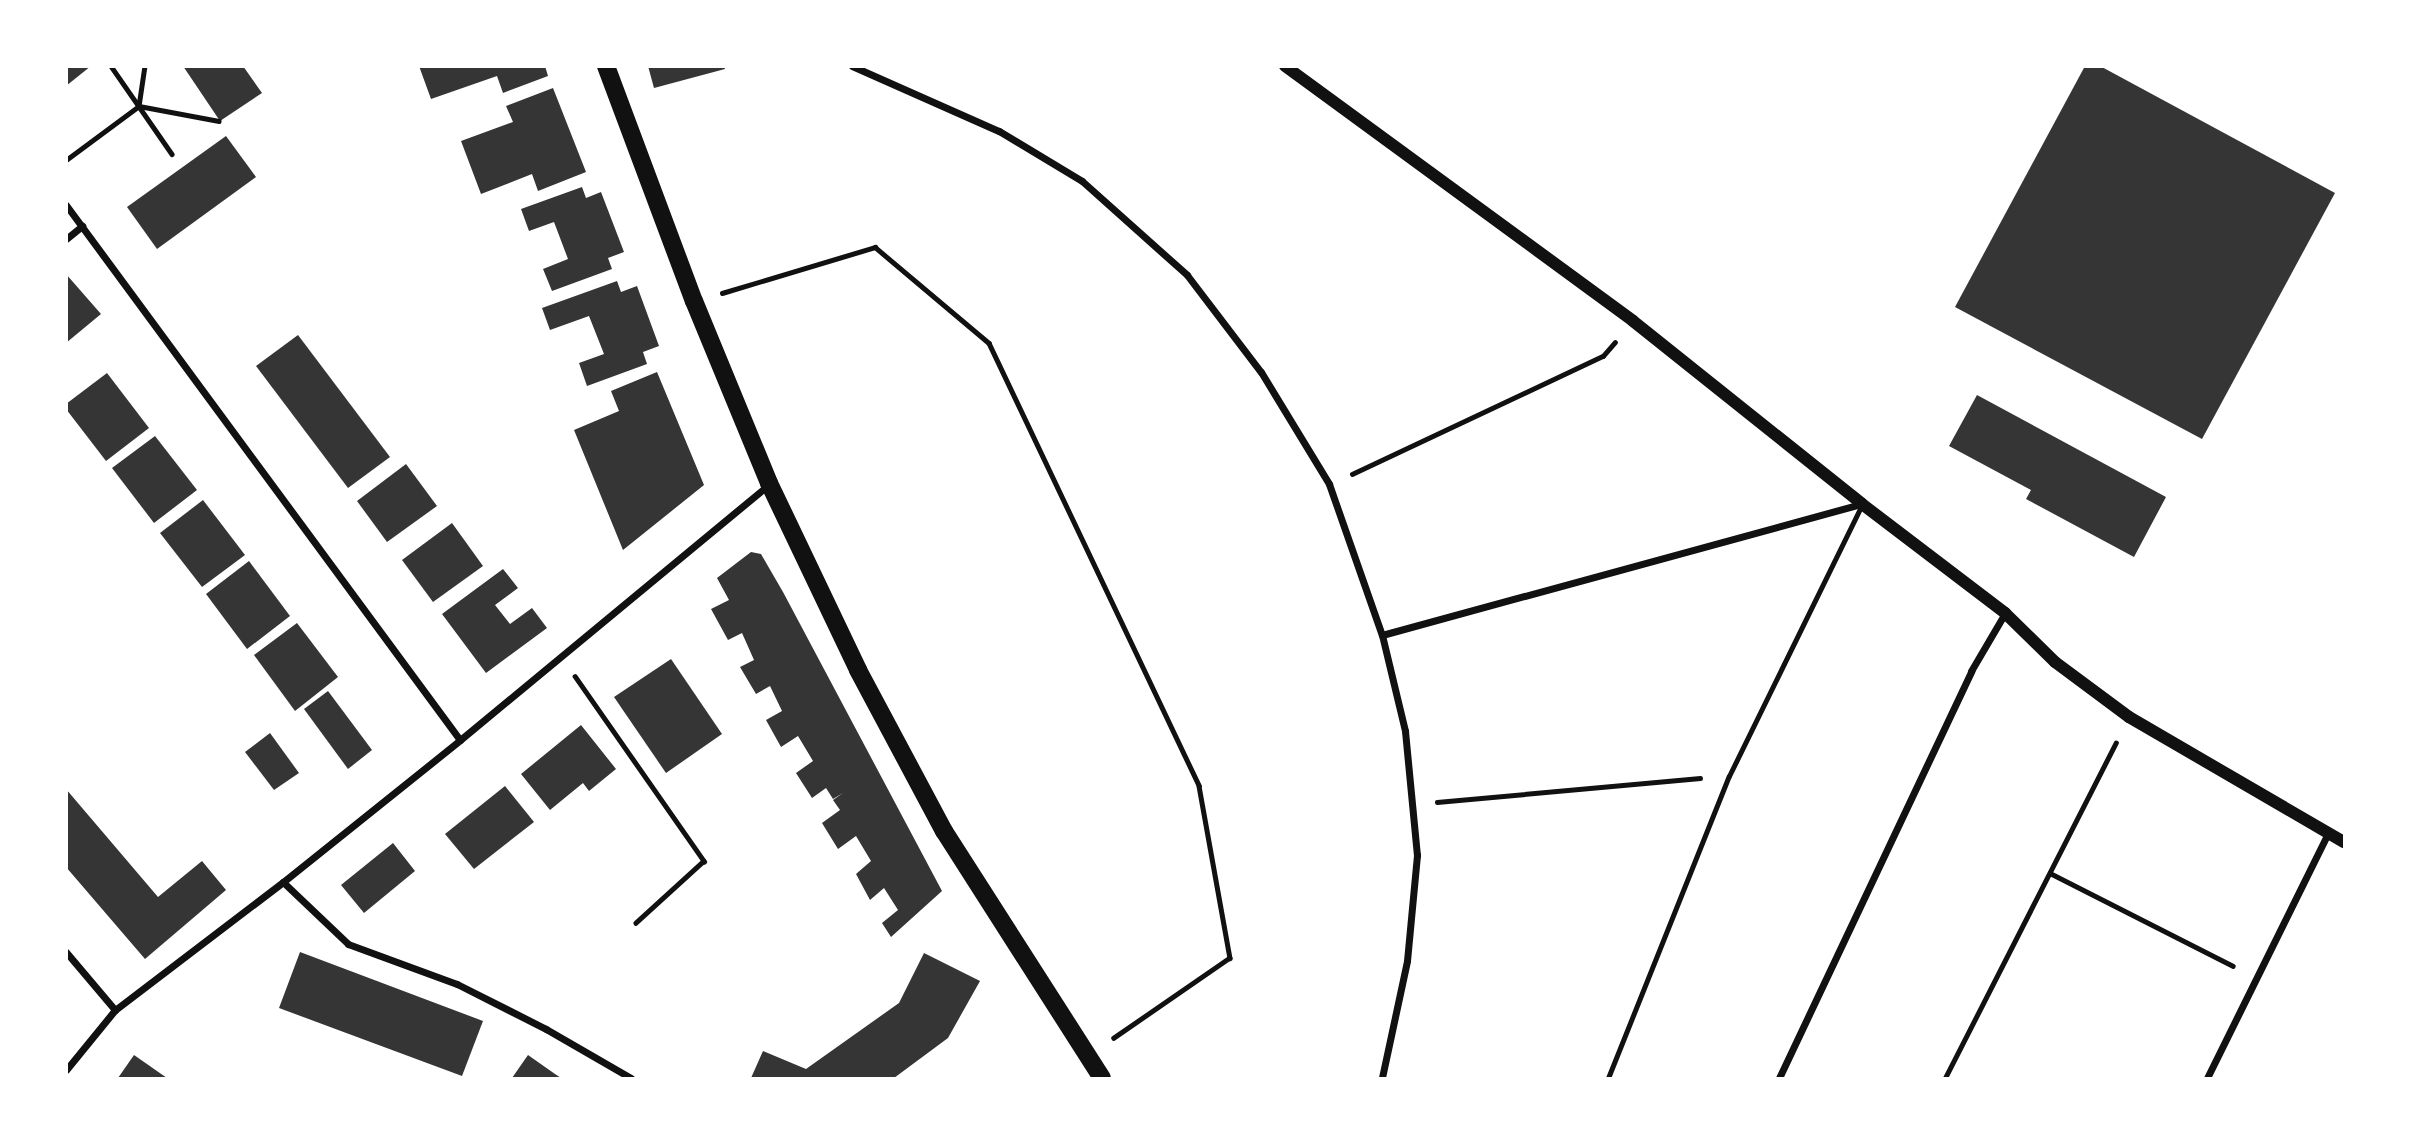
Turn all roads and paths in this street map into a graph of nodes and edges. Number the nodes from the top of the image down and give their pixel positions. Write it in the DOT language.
graph roads {
  1 [pos="111,66"];
  2 [pos="145,66"];
  3 [pos="607,66"];
  4 [pos="852,66"];
  5 [pos="1285,66"];
  6 [pos="139,106"];
  7 [pos="219,121"];
  8 [pos="173,154"];
  9 [pos="66,160"];
  10 [pos="66,205"];
  11 [pos="82,226"];
  12 [pos="66,239"];
  13 [pos="694,302"];
  14 [pos="1633,321"];
  15 [pos="769,483"];
  16 [pos="1329,484"];
  17 [pos="1862,504"];
  18 [pos="2005,613"];
  19 [pos="1382,635"];
  20 [pos="559,656"];
  21 [pos="2129,717"];
  22 [pos="460,740"];
  23 [pos="1729,776"];
  24 [pos="1412,805"];
  25 [pos="2328,833"];
  26 [pos="2344,842"];
  27 [pos="2050,873"];
  28 [pos="283,882"];
  29 [pos="636,923"];
  30 [pos="66,952"];
  31 [pos="2256,978"];
  32 [pos="115,1010"];
  33 [pos="1087,1056"];
  34 [pos="66,1070"];
  35 [pos="631,1079"];
  36 [pos="1102,1079"];
  37 [pos="1382,1079"];
  38 [pos="1608,1079"];
  39 [pos="1779,1079"];
  40 [pos="1945,1079"];
  41 [pos="2207,1079"];
  1 -- 6 [label="path"];
  2 -- 6 [label="path"];
  3 -- 13 [label="main road"];
  4 -- 16 [label="street"];
  5 -- 14 [label="street"];
  6 -- 7 [label="path"];
  6 -- 8 [label="path"];
  6 -- 9 [label="path"];
  10 -- 11 [label="street"];
  11 -- 12 [label="street"];
  11 -- 22 [label="street"];
  13 -- 15 [label="main road"];
  13 -- 33 [label="path"];
  14 -- 16 [label="path"];
  14 -- 17 [label="street"];
  15 -- 20 [label="street"];
  15 -- 33 [label="main road"];
  16 -- 19 [label="street"];
  17 -- 18 [label="street"];
  17 -- 19 [label="street"];
  17 -- 23 [label="lane"];
  18 -- 21 [label="street"];
  18 -- 39 [label="street"];
  19 -- 24 [label="street"];
  20 -- 22 [label="street"];
  20 -- 29 [label="path"];
  21 -- 25 [label="street"];
  21 -- 27 [label="path"];
  22 -- 28 [label="street"];
  23 -- 24 [label="path"];
  23 -- 38 [label="lane"];
  24 -- 37 [label="street"];
  25 -- 26 [label="street"];
  25 -- 31 [label="street"];
  27 -- 31 [label="path"];
  27 -- 40 [label="path"];
  28 -- 32 [label="street"];
  28 -- 35 [label="street"];
  30 -- 32 [label="street"];
  31 -- 41 [label="street"];
  32 -- 34 [label="street"];
  33 -- 36 [label="main road"];
}
